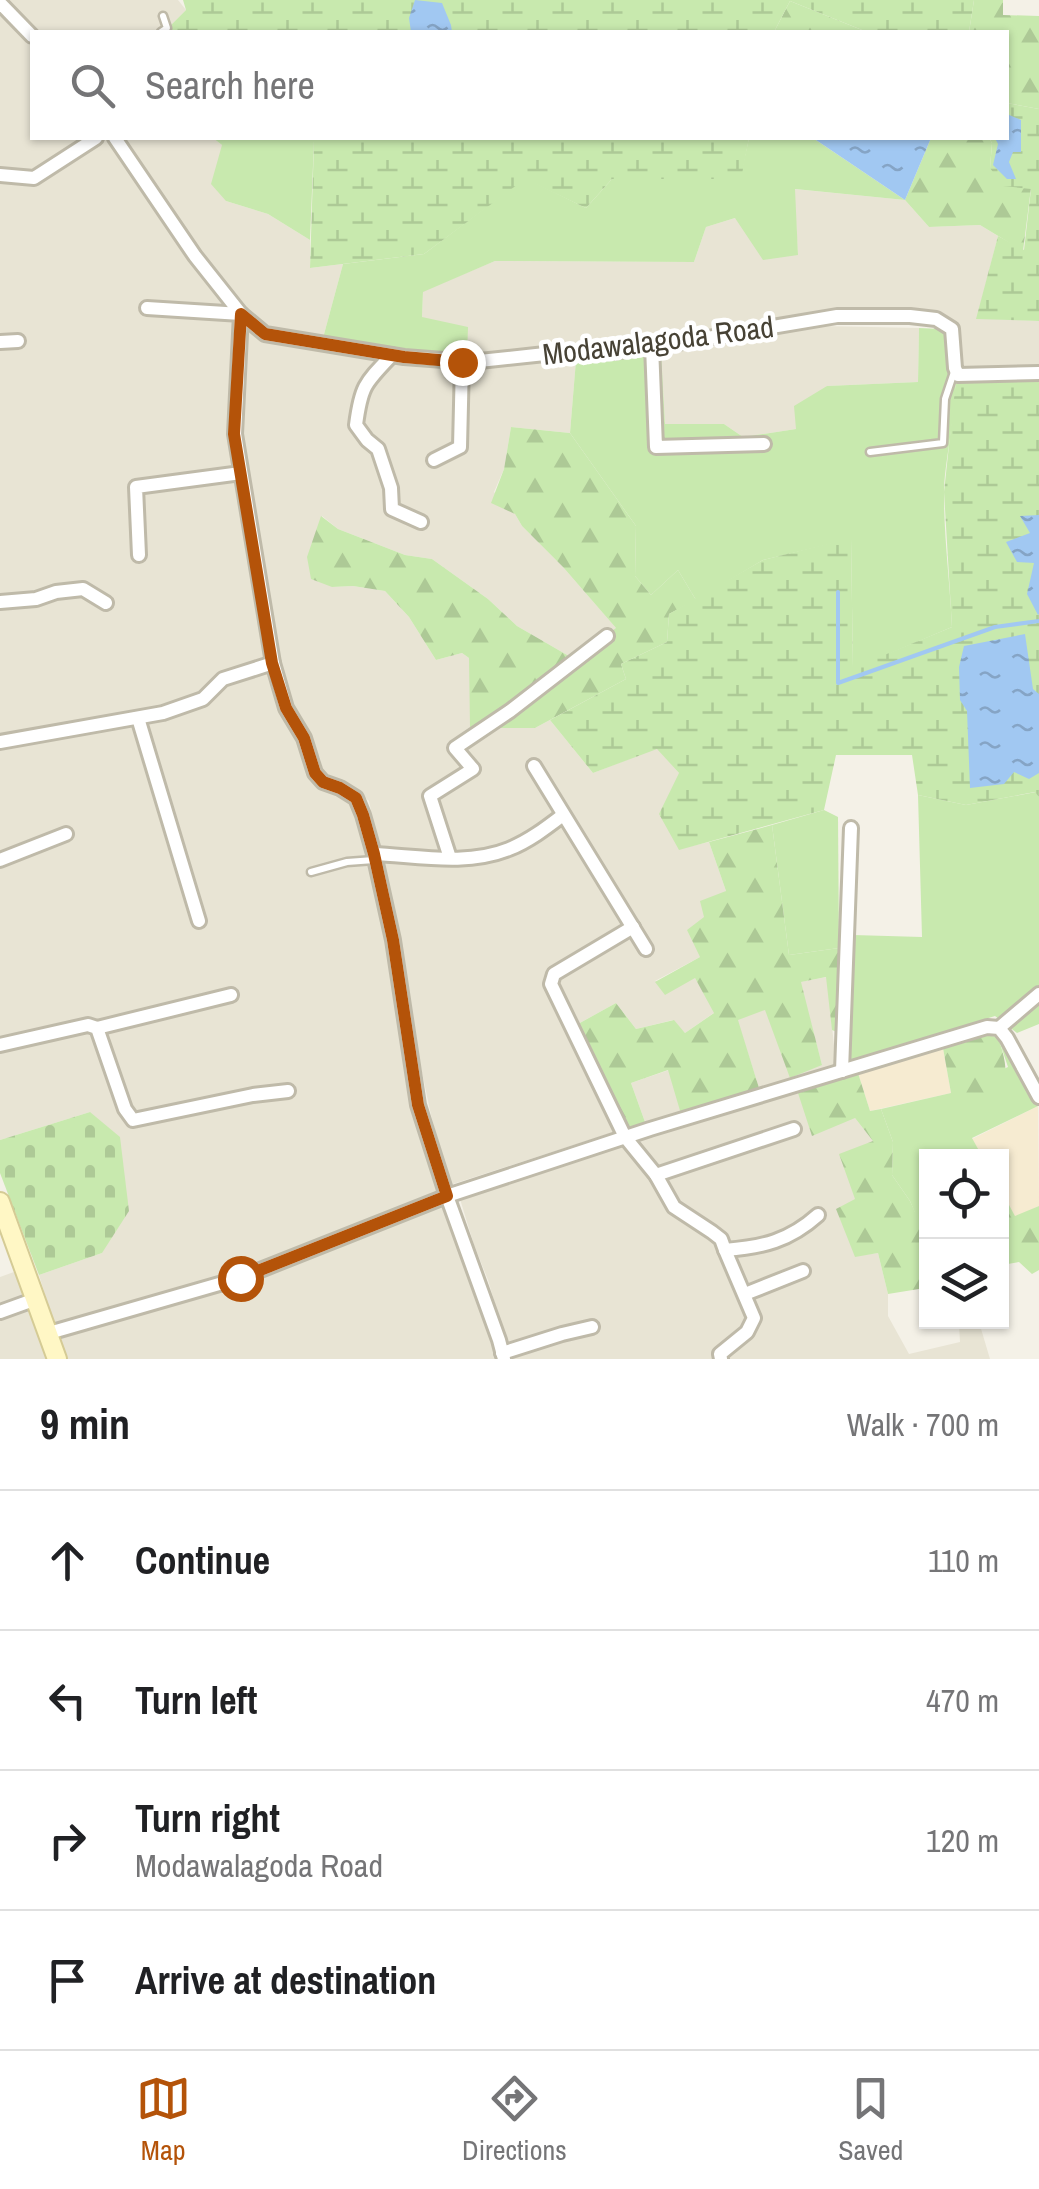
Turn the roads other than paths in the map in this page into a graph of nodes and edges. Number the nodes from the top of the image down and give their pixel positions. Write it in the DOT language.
graph roads {
  1 [pos="0,3"];
  2 [pos="163,16"];
  3 [pos="164,30"];
  4 [pos="30,34"];
  5 [pos="93,140"];
  6 [pos="116,140"];
  7 [pos="0,175"];
  8 [pos="147,308"];
  9 [pos="241,314"];
  10 [pos="18,341"];
  11 [pos="0,342"];
  12 [pos="652,346"];
  13 [pos="392,355"];
  14 [pos="462,362"];
  15 [pos="955,368"];
  16 [pos="1039,373"];
  17 [pos="764,444"];
  18 [pos="870,452"];
  19 [pos="434,460"];
  20 [pos="241,473"];
  21 [pos="421,522"];
  22 [pos="139,555"];
  23 [pos="0,602"];
  24 [pos="106,602"];
  25 [pos="607,636"];
  26 [pos="272,663"];
  27 [pos="138,718"];
  28 [pos="0,742"];
  29 [pos="534,766"];
  30 [pos="563,815"];
  31 [pos="851,828"];
  32 [pos="66,834"];
  33 [pos="375,857"];
  34 [pos="450,858"];
  35 [pos="0,860"];
  36 [pos="311,872"];
  37 [pos="199,920"];
  38 [pos="633,927"];
  39 [pos="646,948"];
  40 [pos="1039,994"];
  41 [pos="231,995"];
  42 [pos="97,1028"];
  43 [pos="998,1028"];
  44 [pos="0,1045"];
  45 [pos="842,1071"];
  46 [pos="288,1091"];
  47 [pos="1039,1097"];
  48 [pos="794,1129"];
  49 [pos="625,1137"];
  50 [pos="656,1175"];
  51 [pos="447,1196"];
  52 [pos="0,1202"];
  53 [pos="818,1215"];
  54 [pos="726,1250"];
  55 [pos="802,1271"];
  56 [pos="745,1294"];
  57 [pos="36,1299"];
  58 [pos="0,1312"];
  59 [pos="592,1327"];
  60 [pos="49,1333"];
  61 [pos="503,1356"];
  62 [pos="56,1359"];
  63 [pos="722,1359"];
  1 -- 4 [label="street"];
  2 -- 3 [label="lane"];
  5 -- 7 [label="street"];
  6 -- 9 [label="street"];
  8 -- 9 [label="street"];
  9 -- 13 [label="street, Modawalagoda Road"];
  9 -- 20 [label="street"];
  10 -- 11 [label="street"];
  12 -- 14 [label="street, Modawalagoda Road"];
  12 -- 15 [label="street, Modawalagoda Road"];
  12 -- 17 [label="street"];
  13 -- 14 [label="street, Modawalagoda Road"];
  13 -- 21 [label="street"];
  14 -- 19 [label="street"];
  15 -- 16 [label="street"];
  15 -- 18 [label="lane"];
  20 -- 22 [label="street"];
  20 -- 26 [label="street"];
  23 -- 24 [label="street"];
  25 -- 34 [label="street"];
  26 -- 27 [label="street"];
  26 -- 33 [label="street"];
  27 -- 28 [label="street"];
  27 -- 37 [label="street"];
  29 -- 30 [label="street"];
  30 -- 34 [label="street"];
  30 -- 38 [label="street"];
  31 -- 45 [label="street"];
  32 -- 35 [label="street"];
  33 -- 34 [label="street"];
  33 -- 36 [label="lane"];
  33 -- 51 [label="street"];
  38 -- 39 [label="street"];
  38 -- 49 [label="street"];
  40 -- 43 [label="street"];
  41 -- 42 [label="street"];
  42 -- 44 [label="street"];
  42 -- 46 [label="street"];
  43 -- 45 [label="street"];
  43 -- 47 [label="street"];
  45 -- 49 [label="street"];
  48 -- 50 [label="street"];
  49 -- 50 [label="street"];
  49 -- 51 [label="street"];
  50 -- 54 [label="street"];
  51 -- 60 [label="street"];
  51 -- 61 [label="street"];
  52 -- 57 [label="main road"];
  53 -- 54 [label="street"];
  54 -- 56 [label="street"];
  55 -- 56 [label="street"];
  56 -- 63 [label="street"];
  57 -- 58 [label="street"];
  57 -- 60 [label="main road"];
  59 -- 61 [label="street"];
  60 -- 62 [label="main road"];
}
